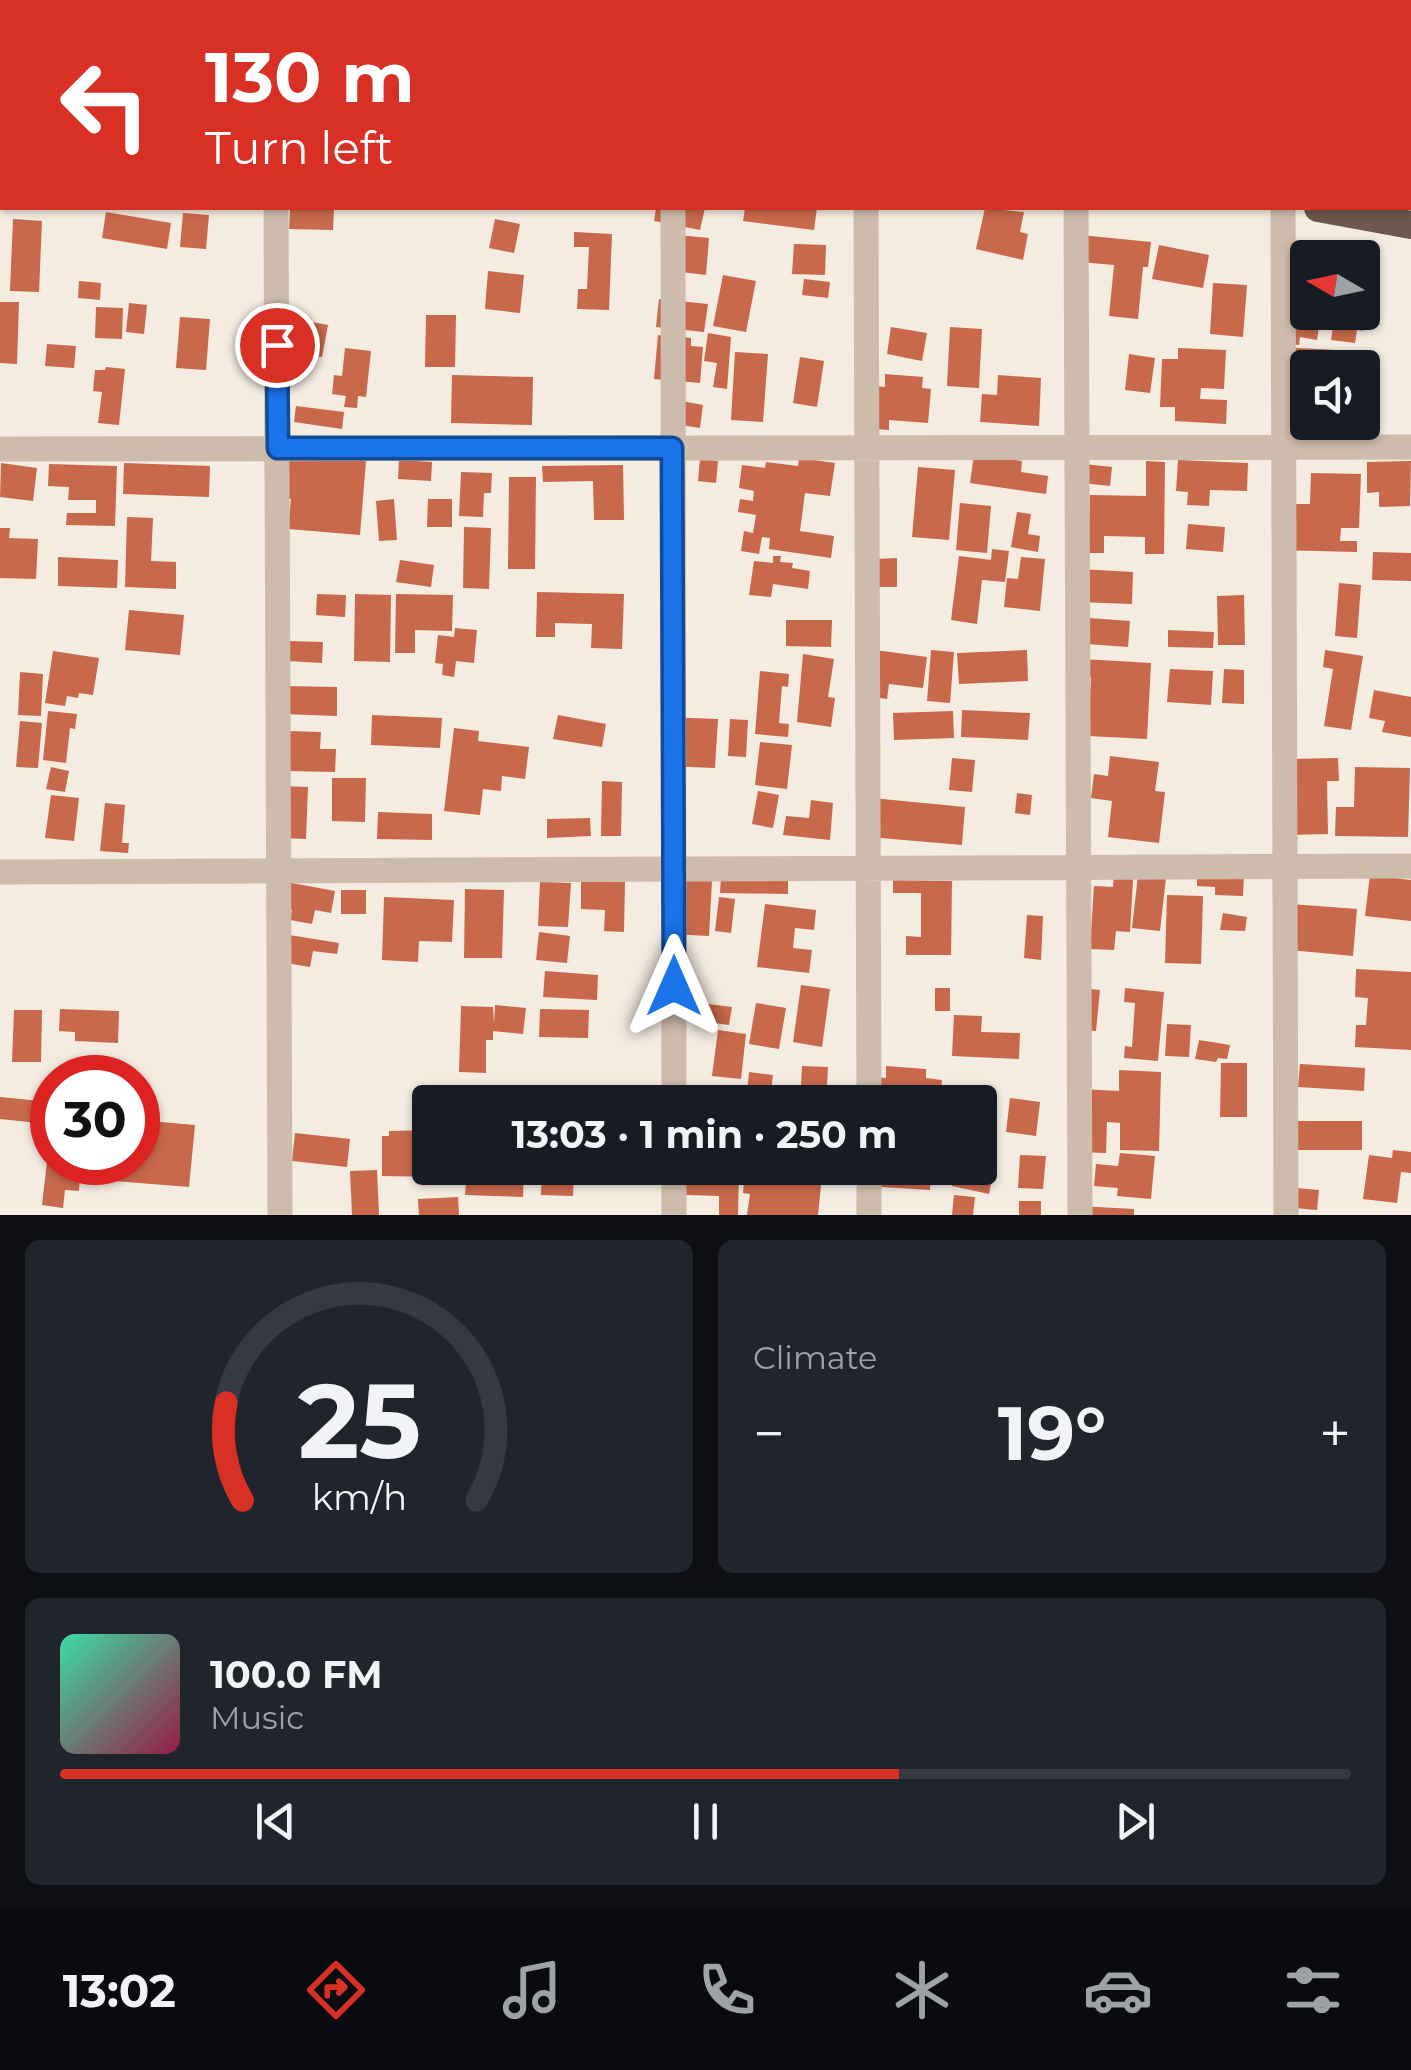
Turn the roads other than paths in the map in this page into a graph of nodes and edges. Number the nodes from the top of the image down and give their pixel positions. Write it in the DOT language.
graph roads {
  1 [pos="276,210"];
  2 [pos="672,210"];
  3 [pos="866,210"];
  4 [pos="1076,210"];
  5 [pos="1283,210"];
  6 [pos="1329,210"];
  7 [pos="1411,225"];
  8 [pos="1077,447"];
  9 [pos="1284,447"];
  10 [pos="1411,447"];
  11 [pos="278,448"];
  12 [pos="672,448"];
  13 [pos="866,448"];
  14 [pos="0,449"];
  15 [pos="1285,866"];
  16 [pos="1411,866"];
  17 [pos="1078,867"];
  18 [pos="868,868"];
  19 [pos="673,869"];
  20 [pos="279,871"];
  21 [pos="0,872"];
  22 [pos="674,1085"];
  23 [pos="869,1085"];
  24 [pos="674,1185"];
  25 [pos="869,1185"];
  26 [pos="280,1215"];
  27 [pos="674,1215"];
  28 [pos="869,1215"];
  29 [pos="1080,1215"];
  30 [pos="1286,1215"];
  1 -- 11 [label="street"];
  2 -- 12 [label="street"];
  3 -- 13 [label="street"];
  4 -- 8 [label="street"];
  5 -- 9 [label="street"];
  6 -- 7 [label="highway"];
  8 -- 9 [label="street"];
  8 -- 13 [label="street"];
  8 -- 17 [label="street"];
  9 -- 10 [label="street"];
  9 -- 15 [label="street"];
  11 -- 12 [label="street"];
  11 -- 14 [label="street"];
  11 -- 20 [label="street"];
  12 -- 13 [label="street"];
  12 -- 19 [label="street"];
  13 -- 18 [label="street"];
  15 -- 16 [label="street"];
  15 -- 17 [label="street"];
  15 -- 30 [label="street"];
  17 -- 18 [label="street"];
  17 -- 29 [label="street"];
  18 -- 19 [label="street"];
  18 -- 23 [label="street"];
  19 -- 20 [label="street"];
  19 -- 22 [label="street"];
  20 -- 21 [label="street"];
  20 -- 26 [label="street"];
  24 -- 27 [label="street"];
  25 -- 28 [label="street"];
}
